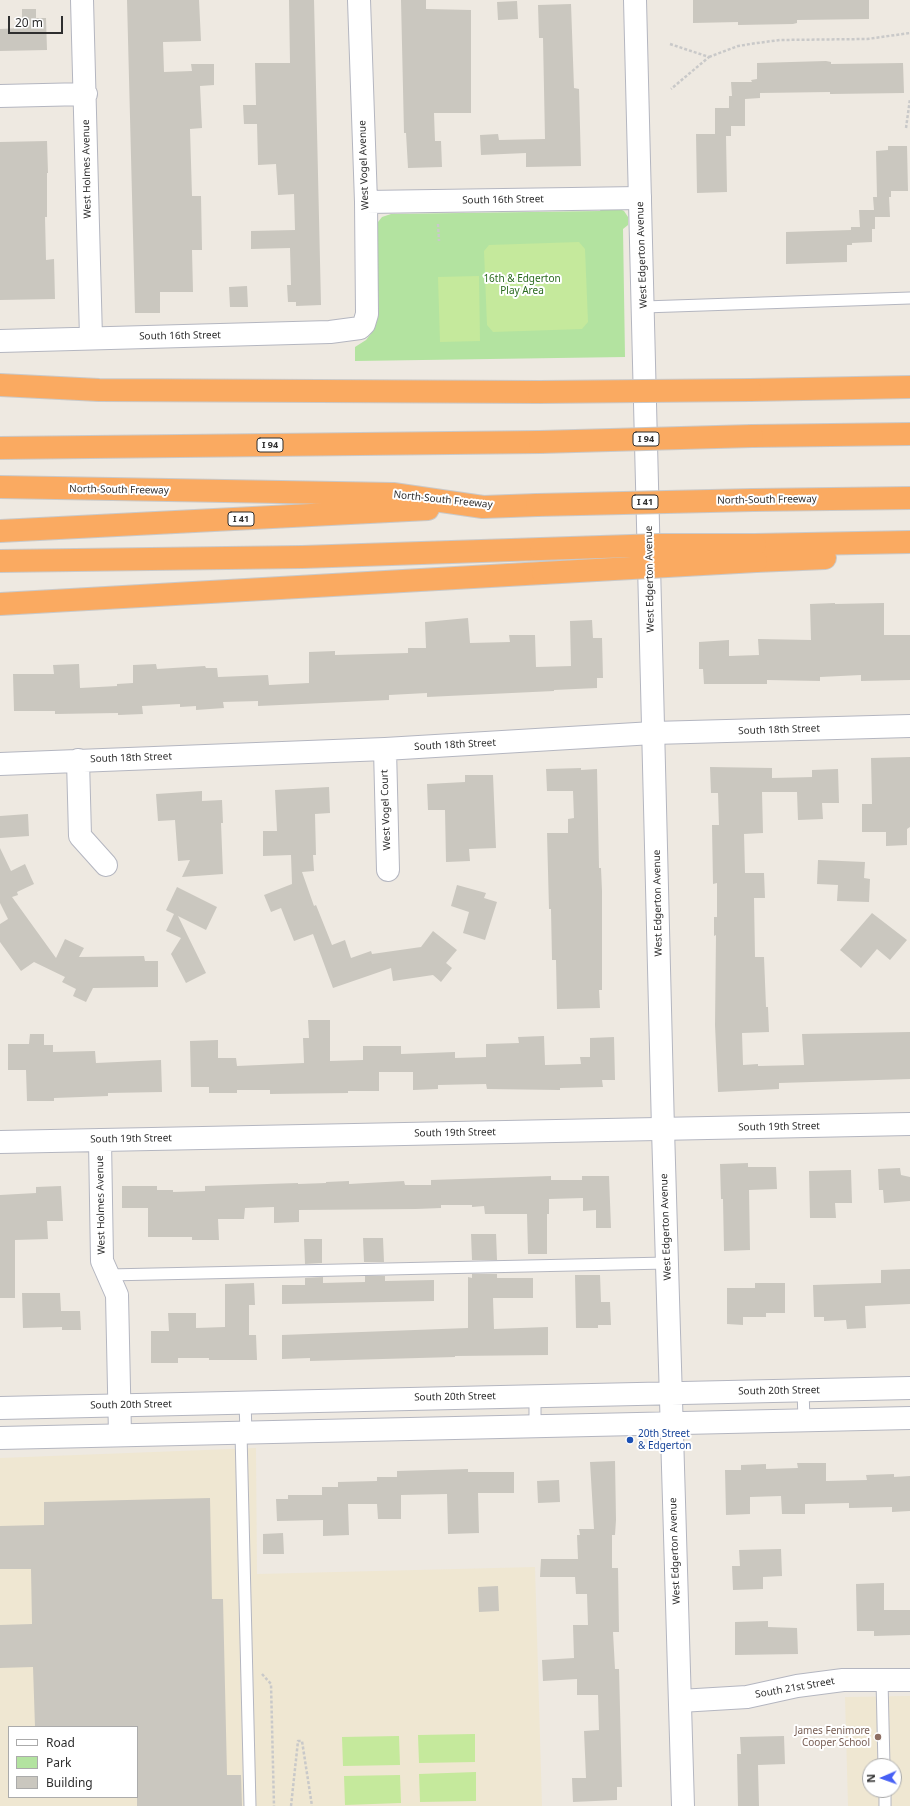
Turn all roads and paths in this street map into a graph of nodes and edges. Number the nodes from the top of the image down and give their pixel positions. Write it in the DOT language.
graph roads {
  1 [pos="82,0"];
  2 [pos="359,0"];
  3 [pos="635,0"];
  4 [pos="910,32"];
  5 [pos="670,44"];
  6 [pos="709,57"];
  7 [pos="671,89"];
  8 [pos="86,94"];
  9 [pos="0,96"];
  10 [pos="910,99"];
  11 [pos="906,128"];
  12 [pos="640,198"];
  13 [pos="366,202"];
  14 [pos="438,224"];
  15 [pos="439,241"];
  16 [pos="910,298"];
  17 [pos="644,307"];
  18 [pos="360,328"];
  19 [pos="91,338"];
  20 [pos="0,341"];
  21 [pos="0,386"];
  22 [pos="910,387"];
  23 [pos="99,390"];
  24 [pos="0,394"];
  25 [pos="910,434"];
  26 [pos="0,448"];
  27 [pos="0,487"];
  28 [pos="910,498"];
  29 [pos="483,506"];
  30 [pos="0,530"];
  31 [pos="910,542"];
  32 [pos="755,553"];
  33 [pos="910,555"];
  34 [pos="0,561"];
  35 [pos="0,604"];
  36 [pos="910,726"];
  37 [pos="653,733"];
  38 [pos="384,749"];
  39 [pos="78,760"];
  40 [pos="0,764"];
  41 [pos="106,865"];
  42 [pos="388,870"];
  43 [pos="910,1124"];
  44 [pos="663,1129"];
  45 [pos="100,1140"];
  46 [pos="0,1142"];
  47 [pos="667,1262"];
  48 [pos="108,1275"];
  49 [pos="910,1388"];
  50 [pos="803,1390"];
  51 [pos="670,1392"];
  52 [pos="535,1395"];
  53 [pos="245,1402"];
  54 [pos="119,1405"];
  55 [pos="0,1408"];
  56 [pos="910,1418"];
  57 [pos="804,1420"];
  58 [pos="671,1424"];
  59 [pos="535,1426"];
  60 [pos="243,1433"];
  61 [pos="120,1435"];
  62 [pos="0,1438"];
  63 [pos="882,1680"];
  64 [pos="910,1680"];
  65 [pos="271,1684"];
  66 [pos="680,1700"];
  67 [pos="884,1758"];
  68 [pos="250,1806"];
  69 [pos="274,1806"];
  70 [pos="292,1806"];
  71 [pos="312,1806"];
  72 [pos="683,1806"];
  1 -- 8 [label="street, West Holmes Avenue"];
  2 -- 13 [label="street, West Vogel Avenue"];
  3 -- 12 [label="street, West Edgerton Avenue"];
  4 -- 6 [label="path"];
  5 -- 6 [label="path"];
  6 -- 7 [label="path"];
  8 -- 9 [label="street"];
  8 -- 19 [label="street, West Holmes Avenue"];
  10 -- 11 [label="path"];
  12 -- 13 [label="street, South 16th Street"];
  12 -- 17 [label="street, West Edgerton Avenue"];
  13 -- 18 [label="street, West Vogel Avenue"];
  14 -- 15 [label="path"];
  16 -- 17 [label="lane"];
  17 -- 37 [label="street, West Edgerton Avenue"];
  18 -- 19 [label="street, South 16th Street"];
  19 -- 20 [label="street, South 16th Street"];
  21 -- 23 [label="highway"];
  22 -- 23 [label="highway, bridge"];
  23 -- 24 [label="highway"];
  25 -- 26 [label="highway, I 94, bridge"];
  27 -- 29 [label="highway, North-South Freeway"];
  28 -- 29 [label="highway, North-South Freeway / I 41, bridge"];
  29 -- 30 [label="highway, I 41"];
  31 -- 32 [label="highway"];
  32 -- 33 [label="highway"];
  32 -- 34 [label="highway, bridge"];
  32 -- 35 [label="highway, bridge"];
  36 -- 37 [label="street, South 18th Street"];
  37 -- 38 [label="street, South 18th Street"];
  37 -- 44 [label="street, West Edgerton Avenue"];
  38 -- 39 [label="street, South 18th Street"];
  38 -- 42 [label="street, West Vogel Court"];
  39 -- 40 [label="street, South 18th Street"];
  39 -- 41 [label="street"];
  43 -- 44 [label="street, South 19th Street"];
  44 -- 45 [label="street, South 19th Street"];
  44 -- 47 [label="street, West Edgerton Avenue"];
  45 -- 46 [label="street, South 19th Street"];
  45 -- 48 [label="street, West Holmes Avenue"];
  47 -- 48 [label="lane"];
  47 -- 51 [label="street, West Edgerton Avenue"];
  48 -- 54 [label="street, West Holmes Avenue"];
  49 -- 50 [label="street, South 20th Street"];
  50 -- 51 [label="street, South 20th Street"];
  50 -- 57 [label="lane"];
  51 -- 52 [label="street, South 20th Street"];
  51 -- 58 [label="street, West Edgerton Avenue"];
  52 -- 53 [label="street, South 20th Street"];
  52 -- 59 [label="lane"];
  53 -- 54 [label="street, South 20th Street"];
  53 -- 60 [label="lane"];
  54 -- 55 [label="street, South 20th Street"];
  54 -- 61 [label="street, West Holmes Avenue"];
  56 -- 57 [label="street"];
  57 -- 58 [label="street"];
  58 -- 59 [label="street"];
  58 -- 66 [label="street, West Edgerton Avenue"];
  59 -- 60 [label="street"];
  60 -- 61 [label="street"];
  60 -- 68 [label="lane"];
  61 -- 62 [label="street"];
  63 -- 64 [label="street, South 21st Street"];
  63 -- 66 [label="street, South 21st Street"];
  63 -- 67 [label="lane"];
  65 -- 69 [label="path"];
  66 -- 72 [label="street, West Edgerton Avenue"];
  70 -- 71 [label="path"];
}
